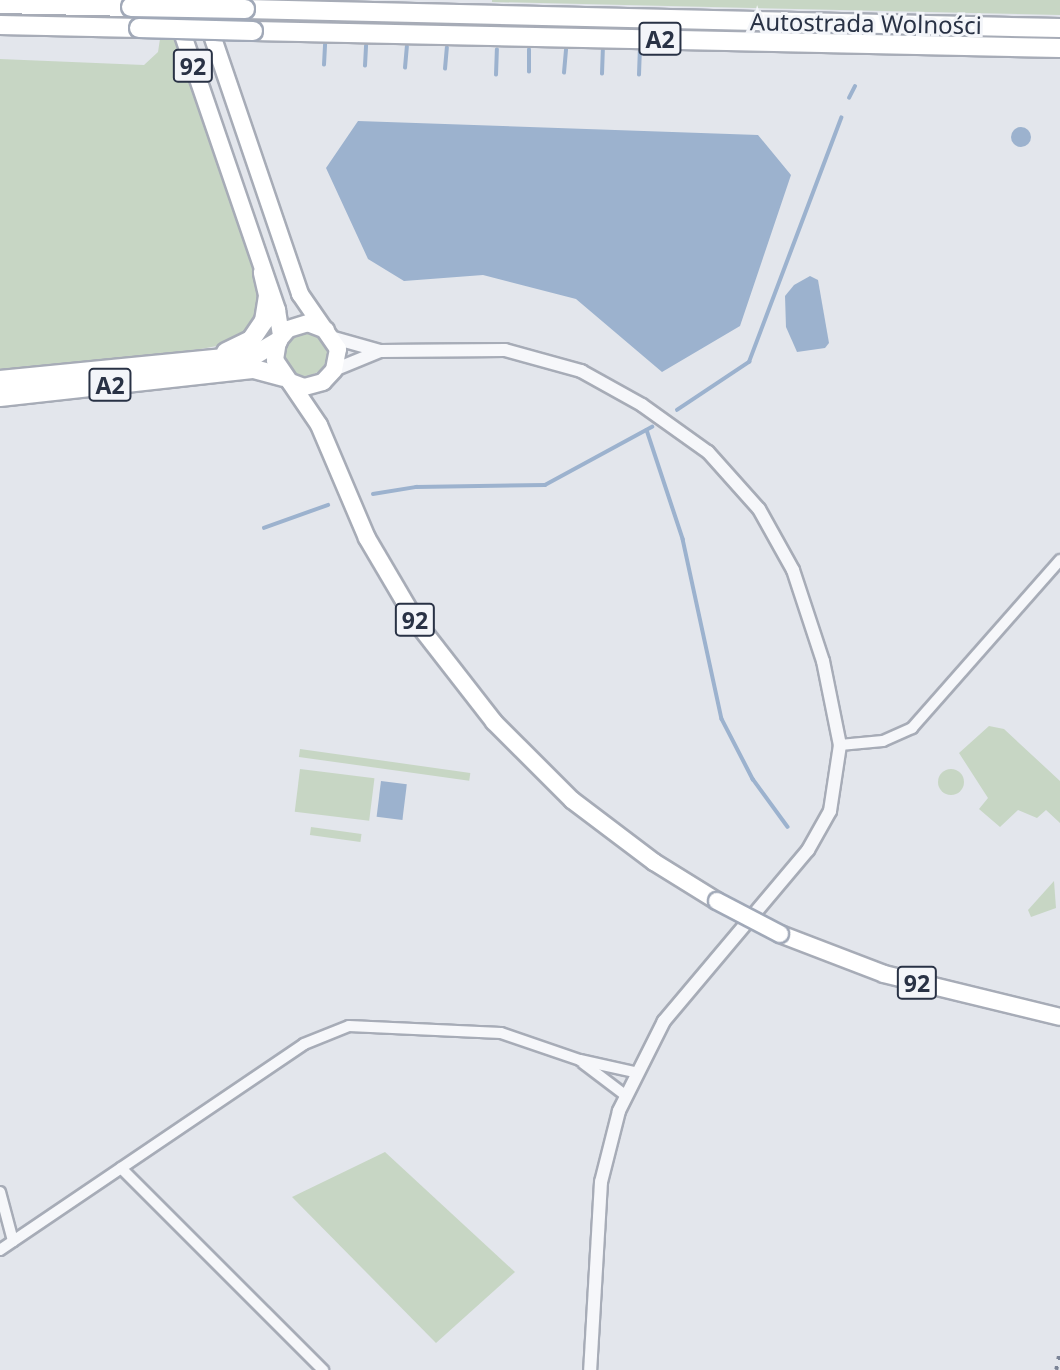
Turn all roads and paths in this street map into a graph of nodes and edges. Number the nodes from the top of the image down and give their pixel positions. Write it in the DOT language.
graph roads {
  1 [pos="171,0"];
  2 [pos="200,0"];
  3 [pos="0,4"];
  4 [pos="0,25"];
  5 [pos="1060,28"];
  6 [pos="1060,48"];
  7 [pos="263,273"];
  8 [pos="330,334"];
  9 [pos="279,338"];
  10 [pos="380,351"];
  11 [pos="212,356"];
  12 [pos="329,376"];
  13 [pos="0,380"];
  14 [pos="287,380"];
  15 [pos="0,397"];
  16 [pos="319,425"];
  17 [pos="1060,560"];
  18 [pos="840,745"];
  19 [pos="1060,1017"];
  20 [pos="580,1060"];
  21 [pos="634,1072"];
  22 [pos="625,1095"];
  23 [pos="121,1168"];
  24 [pos="0,1192"];
  25 [pos="13,1241"];
  26 [pos="0,1250"];
  27 [pos="323,1370"];
  28 [pos="590,1370"];
  1 -- 7 [label="main road, 92"];
  2 -- 8 [label="main road, 92"];
  3 -- 5 [label="highway, Autostrada Wolności / A2, bridge"];
  4 -- 6 [label="highway, Autostrada Wolności / A2, bridge"];
  7 -- 9 [label="main road, 92"];
  7 -- 11 [label="highway, A2"];
  8 -- 9 [label="main road"];
  8 -- 10 [label="street"];
  8 -- 12 [label="main road, 92"];
  9 -- 11 [label="highway, A2"];
  9 -- 14 [label="main road, 92"];
  10 -- 12 [label="street"];
  10 -- 18 [label="street"];
  11 -- 13 [label="highway, A2"];
  12 -- 14 [label="main road"];
  12 -- 16 [label="main road, 92"];
  14 -- 15 [label="highway, A2"];
  14 -- 16 [label="main road, 92"];
  16 -- 19 [label="main road, 92, bridge"];
  17 -- 18 [label="street"];
  18 -- 21 [label="street"];
  20 -- 21 [label="street"];
  20 -- 22 [label="street"];
  20 -- 23 [label="street"];
  21 -- 22 [label="street"];
  22 -- 28 [label="street"];
  23 -- 25 [label="street"];
  23 -- 27 [label="street"];
  24 -- 25 [label="street"];
  25 -- 26 [label="street"];
}
